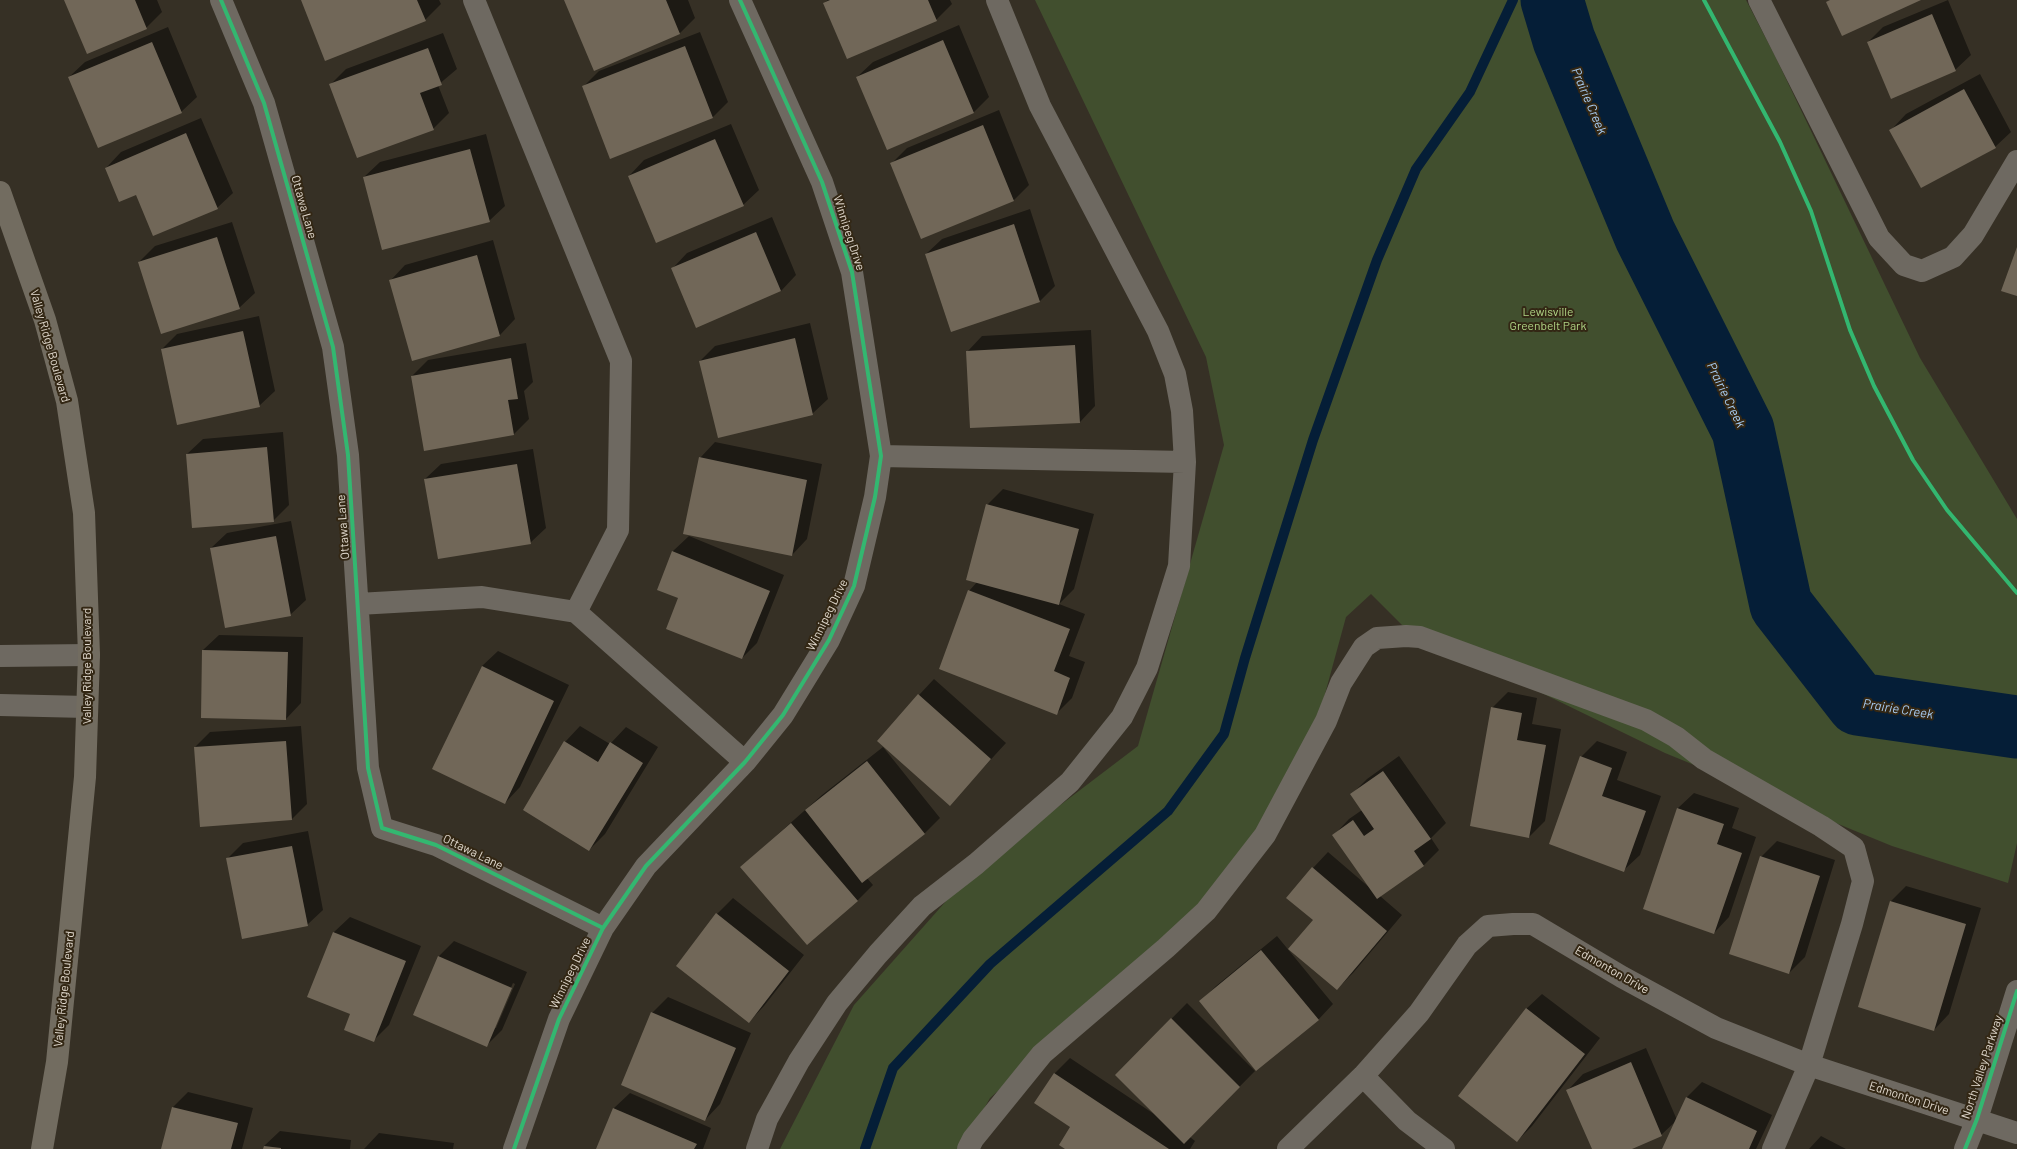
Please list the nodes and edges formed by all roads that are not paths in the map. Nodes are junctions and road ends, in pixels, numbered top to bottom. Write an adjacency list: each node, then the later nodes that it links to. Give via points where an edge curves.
1 (221, 0): 10 (street, Ottawa Lane, via 264,103 333,347 348,456)
2 (474, 0): 11 (street, via 621,361 618,530)
3 (740, 0): 8 (street, Winnipeg Drive, via 822,182 852,272)
4 (997, 0): 9 (street, via 1040,106 1158,331 1175,374 1182,410)
5 (1759, 0): 6 (street, via 1879,238 1904,265 1922,270 1953,257 1972,235)
6 (2017, 161)
7 (0, 192): 12 (main road, Valley Ridge Boulevard, via 45,320 67,401 84,513)
8 (881, 456): 9 (street); 16 (street, Winnipeg Drive, via 867,538 854,586 829,640 783,715)
9 (1185, 462): 25 (street, via 1179,566 1147,668 1122,717 1070,782 976,864 922,906 878,954 837,1003 799,1061 767,1119)
10 (358, 604): 11 (street, via 482,598); 17 (street, Ottawa Lane, via 368,768 382,828 436,845)
11 (576, 612): 16 (street)
12 (89, 655): 13 (street); 15 (main road, Valley Ridge Boulevard)
13 (0, 656)
14 (0, 705): 15 (street)
15 (87, 708): 23 (main road, Valley Ridge Boulevard, via 85,777 58,1054)
16 (745, 762): 17 (street, Winnipeg Drive, via 646,866)
17 (603, 928): 24 (street, Winnipeg Drive, via 559,1019)
18 (2017, 991): 21 (street, North Valley Parkway)
19 (1809, 1065): 20 (street, Edmonton Drive, via 1716,1028 1622,977 1533,924 1513,924 1488,926 1467,945 1419,1013); 21 (street, Edmonton Drive); 26 (street, via 1852,924 1862,881 1854,848 1821,826 1704,759 1676,737 1646,720 1420,637 1392,636 1377,638 1370,642 1352,665 1265,835 1206,911 1042,1054 973,1139); 29 (street)
20 (1363, 1076): 27 (street, Edmonton Drive); 28 (street, via 1407,1121)
21 (1977, 1119): 22 (street, Edmonton Drive); 30 (street, North Valley Parkway)
22 (2017, 1133)
23 (42, 1149)
24 (514, 1149)
25 (757, 1149)
26 (968, 1149)
27 (1288, 1149)
28 (1444, 1149)
29 (1773, 1149)
30 (1965, 1149)

